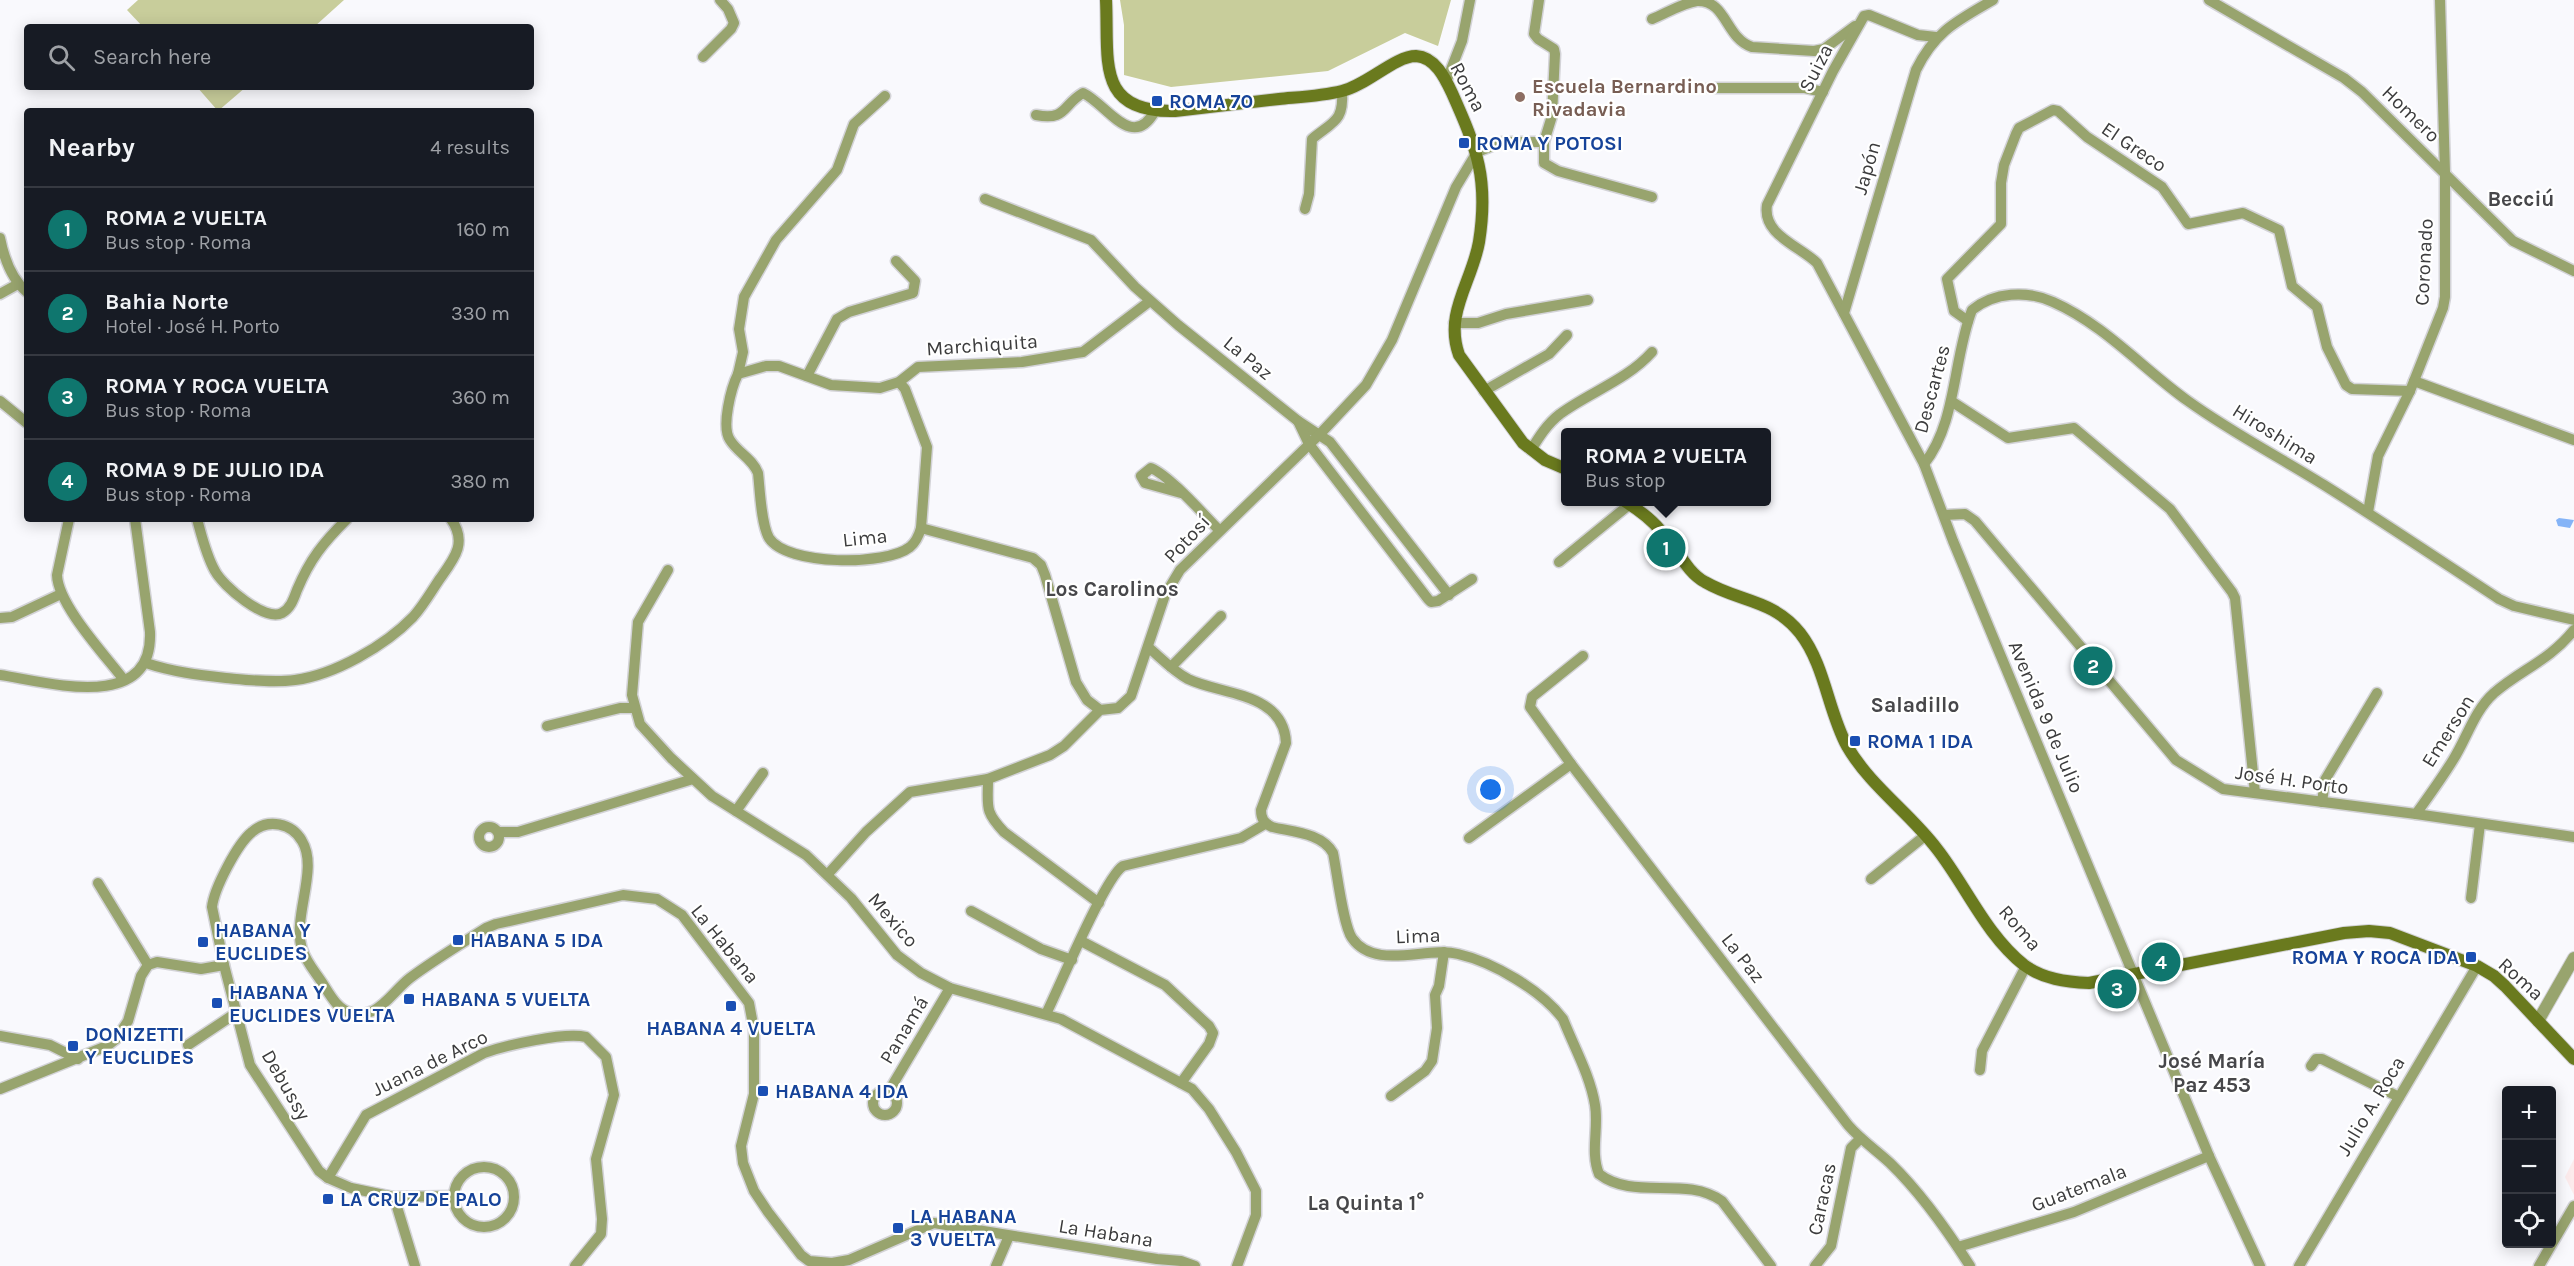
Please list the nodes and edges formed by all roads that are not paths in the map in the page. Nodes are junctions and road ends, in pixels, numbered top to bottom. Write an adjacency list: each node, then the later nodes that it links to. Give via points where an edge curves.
1 (720, 0): 11 (street, via 734,23)
2 (1106, 0): 17 (main road, Roma, via 1109,68 1114,90 1128,102)
3 (1470, 0): 12 (street, via 1462,41)
4 (1539, 0): 19 (street, via 1534,34 1555,54 1552,116)
5 (1993, 0): 10 (street)
6 (2209, 0): 21 (street, Homero, via 2344,78)
7 (2440, 0): 21 (street, Coronado)
8 (1652, 19): 9 (street, via 1696,1 1706,2 1719,9 1743,44 1814,51 1824,49)
9 (1860, 22): 10 (street, via 1869,15 1918,35); 15 (street, Suiza)
10 (1936, 37): 34 (street, Japón, via 1922,56 1910,87)
11 (703, 57)
12 (1446, 81): 14 (main road, Roma, via 1428,59 1416,56 1394,63 1370,80); 20 (main road, Roma)
13 (1709, 88): 15 (street, via 1805,88)
14 (1342, 91): 17 (main road, Roma); 25 (street, via 1340,116 1312,139)
15 (1823, 92): 24 (street, Suiza)
16 (885, 96): 39 (street, Lima, via 854,124 837,170 776,240 744,297 739,329 743,352)
17 (1155, 111): 18 (street, via 1149,122 1130,127 1083,93 1064,113)
18 (1036, 115)
19 (1544, 142): 20 (street, via 1502,142); 22 (street, via 1544,163 1558,171)
20 (1477, 152): 36 (main road, Roma, via 1483,188 1479,244); 48 (street, Potosí, via 1456,187 1382,359 1357,396)
21 (2445, 172): 28 (street, Homero, via 2513,241); 42 (street, Coronado, via 2445,297)
22 (1652, 197)
23 (986, 199): 33 (street, La Paz, via 1091,240)
24 (1767, 205): 34 (street, Avenida 9 de Julio, via 1773,229 1817,263)
25 (1305, 209)
26 (0, 238): 29 (street)
27 (896, 261): 40 (street, via 915,281 913,293 849,312 837,320)
28 (2574, 271)
29 (18, 284): 30 (street); 31 (street)
30 (24, 289)
31 (0, 294)
32 (1588, 300): 36 (street, via 1478,322)
33 (1150, 302): 41 (street, Marchiquita, via 1083,352 1022,362 918,367); 47 (street, La Paz)
34 (1844, 313): 52 (street, Avenida 9 de Julio)
35 (1968, 321): 42 (street, El Greco, via 1954,311 1947,279 2001,224 2002,174 2019,128 2053,110 2086,137 2162,187 2188,224 2243,213 2279,230 2292,286 2317,307 2326,347 2346,385 2352,389); 44 (street, Descartes); 57 (street, Hiroshima, via 1980,303 2006,295 2041,297 2054,302 2094,325 2190,403)
36 (1454, 323): 43 (main road, Roma, via 1460,355)
37 (1567, 335): 43 (street, via 1548,354)
38 (1652, 352): 51 (street, via 1641,364 1559,415)
39 (738, 374): 40 (street, via 778,366); 64 (street, Lima, via 726,430 758,473 766,529 777,546 818,560 882,558 911,547)
40 (807, 376): 41 (street, Marchiquita, via 839,386 880,388)
41 (899, 382): 64 (street, via 927,447)
42 (2412, 386): 49 (street, El Greco); 57 (street, Coronado, via 2378,456)
43 (1484, 391): 51 (main road, Roma)
44 (1951, 401): 52 (street, Descartes, via 1932,454); 89 (street, via 2008,438 2067,428 2079,431 2170,509 2235,598)
45 (0, 402): 46 (street)
46 (24, 421)
47 (1298, 421): 48 (street, La Paz); 50 (street)
48 (1320, 434): 50 (street, Potosí); 70 (street, La Paz)
49 (2574, 440)
50 (1309, 444): 65 (street, Potosí); 70 (street, via 1428,599 1438,601)
51 (1531, 450): 53 (main road, Roma)
52 (1924, 464): 58 (street, Avenida 9 de Julio)
53 (1561, 466)
54 (1181, 493): 65 (street)
55 (1624, 506): 66 (street)
56 (1632, 506): 96 (main road, Roma, via 1662,531 1703,582 1762,604 1790,623 1808,646 1848,748)
57 (2368, 512): 73 (street, Hiroshima, via 2499,599)
58 (1944, 515): 89 (street, José H. Porto, via 1965,514 1975,521 2176,760 2223,789); 113 (street, Avenida 9 de Julio)
59 (68, 522): 69 (street, via 57,574)
60 (135, 522): 77 (street, via 150,632 151,648)
61 (198, 522): 62 (street, via 216,574 247,602 273,614 282,613 292,603 312,558)
62 (344, 522)
63 (453, 522): 77 (street, via 460,537 455,556 415,615 372,648 328,673 293,681 236,679 168,671)
64 (921, 528): 83 (street, via 1026,554 1041,565 1076,682 1087,700)
65 (1219, 530): 75 (street, Potosí, via 1170,585)
66 (1559, 562)
67 (668, 570): 82 (street, Mexico, via 638,622 632,682)
68 (1472, 579): 70 (street)
69 (61, 594): 72 (street, via 12,617); 80 (street)
70 (1449, 595)
71 (1221, 616): 78 (street)
72 (0, 618)
73 (2574, 620)
74 (2574, 630): 92 (street, Emerson, via 2553,654 2485,703 2453,761)
75 (1148, 646): 78 (street); 83 (street, Potosí, via 1131,696 1118,708)
76 (1582, 656): 85 (street, La Paz, via 1532,697 1530,703)
77 (146, 663): 80 (street)
78 (1171, 667): 93 (street, via 1191,680 1252,699 1269,710 1282,726 1286,743 1261,810)
79 (0, 675): 80 (street, via 80,688)
80 (124, 680)
81 (2377, 693): 90 (street, via 2325,780)
82 (634, 708): 84 (street); 87 (street, Mexico, via 640,724)
83 (1100, 710): 88 (street, Potosí, via 1050,755)
84 (547, 726)
85 (1571, 764): 98 (street); 129 (street, La Paz)
86 (764, 773): 91 (street)
87 (693, 779): 91 (street, Mexico); 95 (street, via 518,832)
88 (988, 779): 99 (street, Potosí, via 910,792); 103 (street, via 988,814 992,819)
89 (2255, 793): 90 (street, José H. Porto)
90 (2322, 802): 92 (street, José H. Porto)
91 (736, 811): 99 (street, Mexico, via 794,846)
92 (2416, 813): 94 (street, José H. Porto)
93 (1265, 824): 103 (street, via 1241,838 1123,866); 106 (street, Lima, via 1329,845 1351,937 1364,949 1395,956)
94 (2480, 824): 97 (street, José H. Porto); 102 (street)
95 (498, 832)
96 (1926, 835): 100 (street); 111 (main road, Roma, via 1999,939)
97 (2574, 837)
98 (1469, 838)
99 (828, 874): 114 (street, Mexico, via 905,962)
100 (1871, 879)
101 (98, 883): 109 (street)
102 (2471, 898)
103 (1098, 903): 105 (street)
104 (971, 911): 108 (street, via 1041,949)
105 (1081, 941): 108 (street); 124 (street, via 1166,985 1209,1026 1213,1033 1209,1044)
106 (1444, 952): 127 (street, via 1435,995 1437,1028 1432,1061 1425,1071); 144 (street, Lima, via 1467,956 1509,975 1563,1018 1596,1108 1595,1166 1599,1174 1615,1184 1712,1194 1722,1201)
107 (2574, 958): 117 (street)
108 (1072, 960): 116 (street)
109 (148, 965): 110 (street, via 157,962 201,969); 120 (street, via 122,1031 107,1046)
110 (224, 965): 115 (street, Debussy); 135 (street, La Habana, via 213,899 244,840 264,825 286,826 304,843 307,871 300,922 302,948 333,1000 351,1014 372,1011 411,977 496,924 623,895 657,898 682,915 749,1003 754,1030 754,1094 741,1146 743,1163 754,1191 801,1255 819,1263 849,1260 934,1223)
111 (2026, 966): 113 (main road, Roma, via 2066,982 2089,983); 123 (street, via 1982,1051)
112 (2477, 966): 113 (main road, Roma, via 2406,938 2369,931); 117 (main road, Roma, via 2494,976); 128 (street, Julio A. Roca)
113 (2134, 976): 130 (street, Avenida 9 de Julio)
114 (950, 988): 116 (street, Mexico); 126 (street, Panamá)
115 (236, 1013): 119 (street); 131 (street, Debussy, via 254,1072 304,1152)
116 (1046, 1014): 124 (street, Mexico)
117 (2538, 1021): 121 (main road, Roma)
118 (0, 1036): 120 (street, via 50,1045)
119 (188, 1045)
120 (78, 1059): 125 (street)
121 (2574, 1059)
122 (2311, 1066): 128 (street, via 2316,1059 2322,1059)
123 (1980, 1070)
124 (1180, 1083): 143 (street, Mexico, via 1192,1089 1209,1109 1256,1191 1256,1215)
125 (0, 1089)
126 (889, 1091)
127 (1391, 1096)
128 (2399, 1097): 148 (street, Julio A. Roca)
129 (1860, 1139): 136 (street, La Paz, via 1901,1175); 145 (street, Caracas, via 1851,1148 1831,1246)
130 (2209, 1156): 136 (street, Guatemala, via 2074,1212); 147 (street, Avenida 9 de Julio)
131 (327, 1178): 133 (street, via 351,1188); 139 (street, Juana de Arco, via 366,1115 484,1053 572,1036 586,1037 606,1057 614,1095 596,1159 602,1228 599,1239)
132 (454, 1196): 132 (street, via 459,1214 475,1226 485,1227 510,1214 515,1195 507,1177 489,1167 469,1170 461,1177); 133 (street)
133 (394, 1197): 138 (street)
134 (2574, 1206): 149 (street)
135 (1009, 1236): 137 (street, La Habana); 140 (street)
136 (1958, 1247): 146 (street, La Paz)
137 (1156, 1263): 141 (street); 142 (street, La Habana, via 1180,1261)
138 (415, 1266)
139 (575, 1266)
140 (996, 1266)
141 (1169, 1266)
142 (1195, 1266)
143 (1237, 1266)
144 (1772, 1266)
145 (1815, 1266)
146 (1970, 1266)
147 (2260, 1266)
148 (2299, 1266)
149 (2539, 1266)

